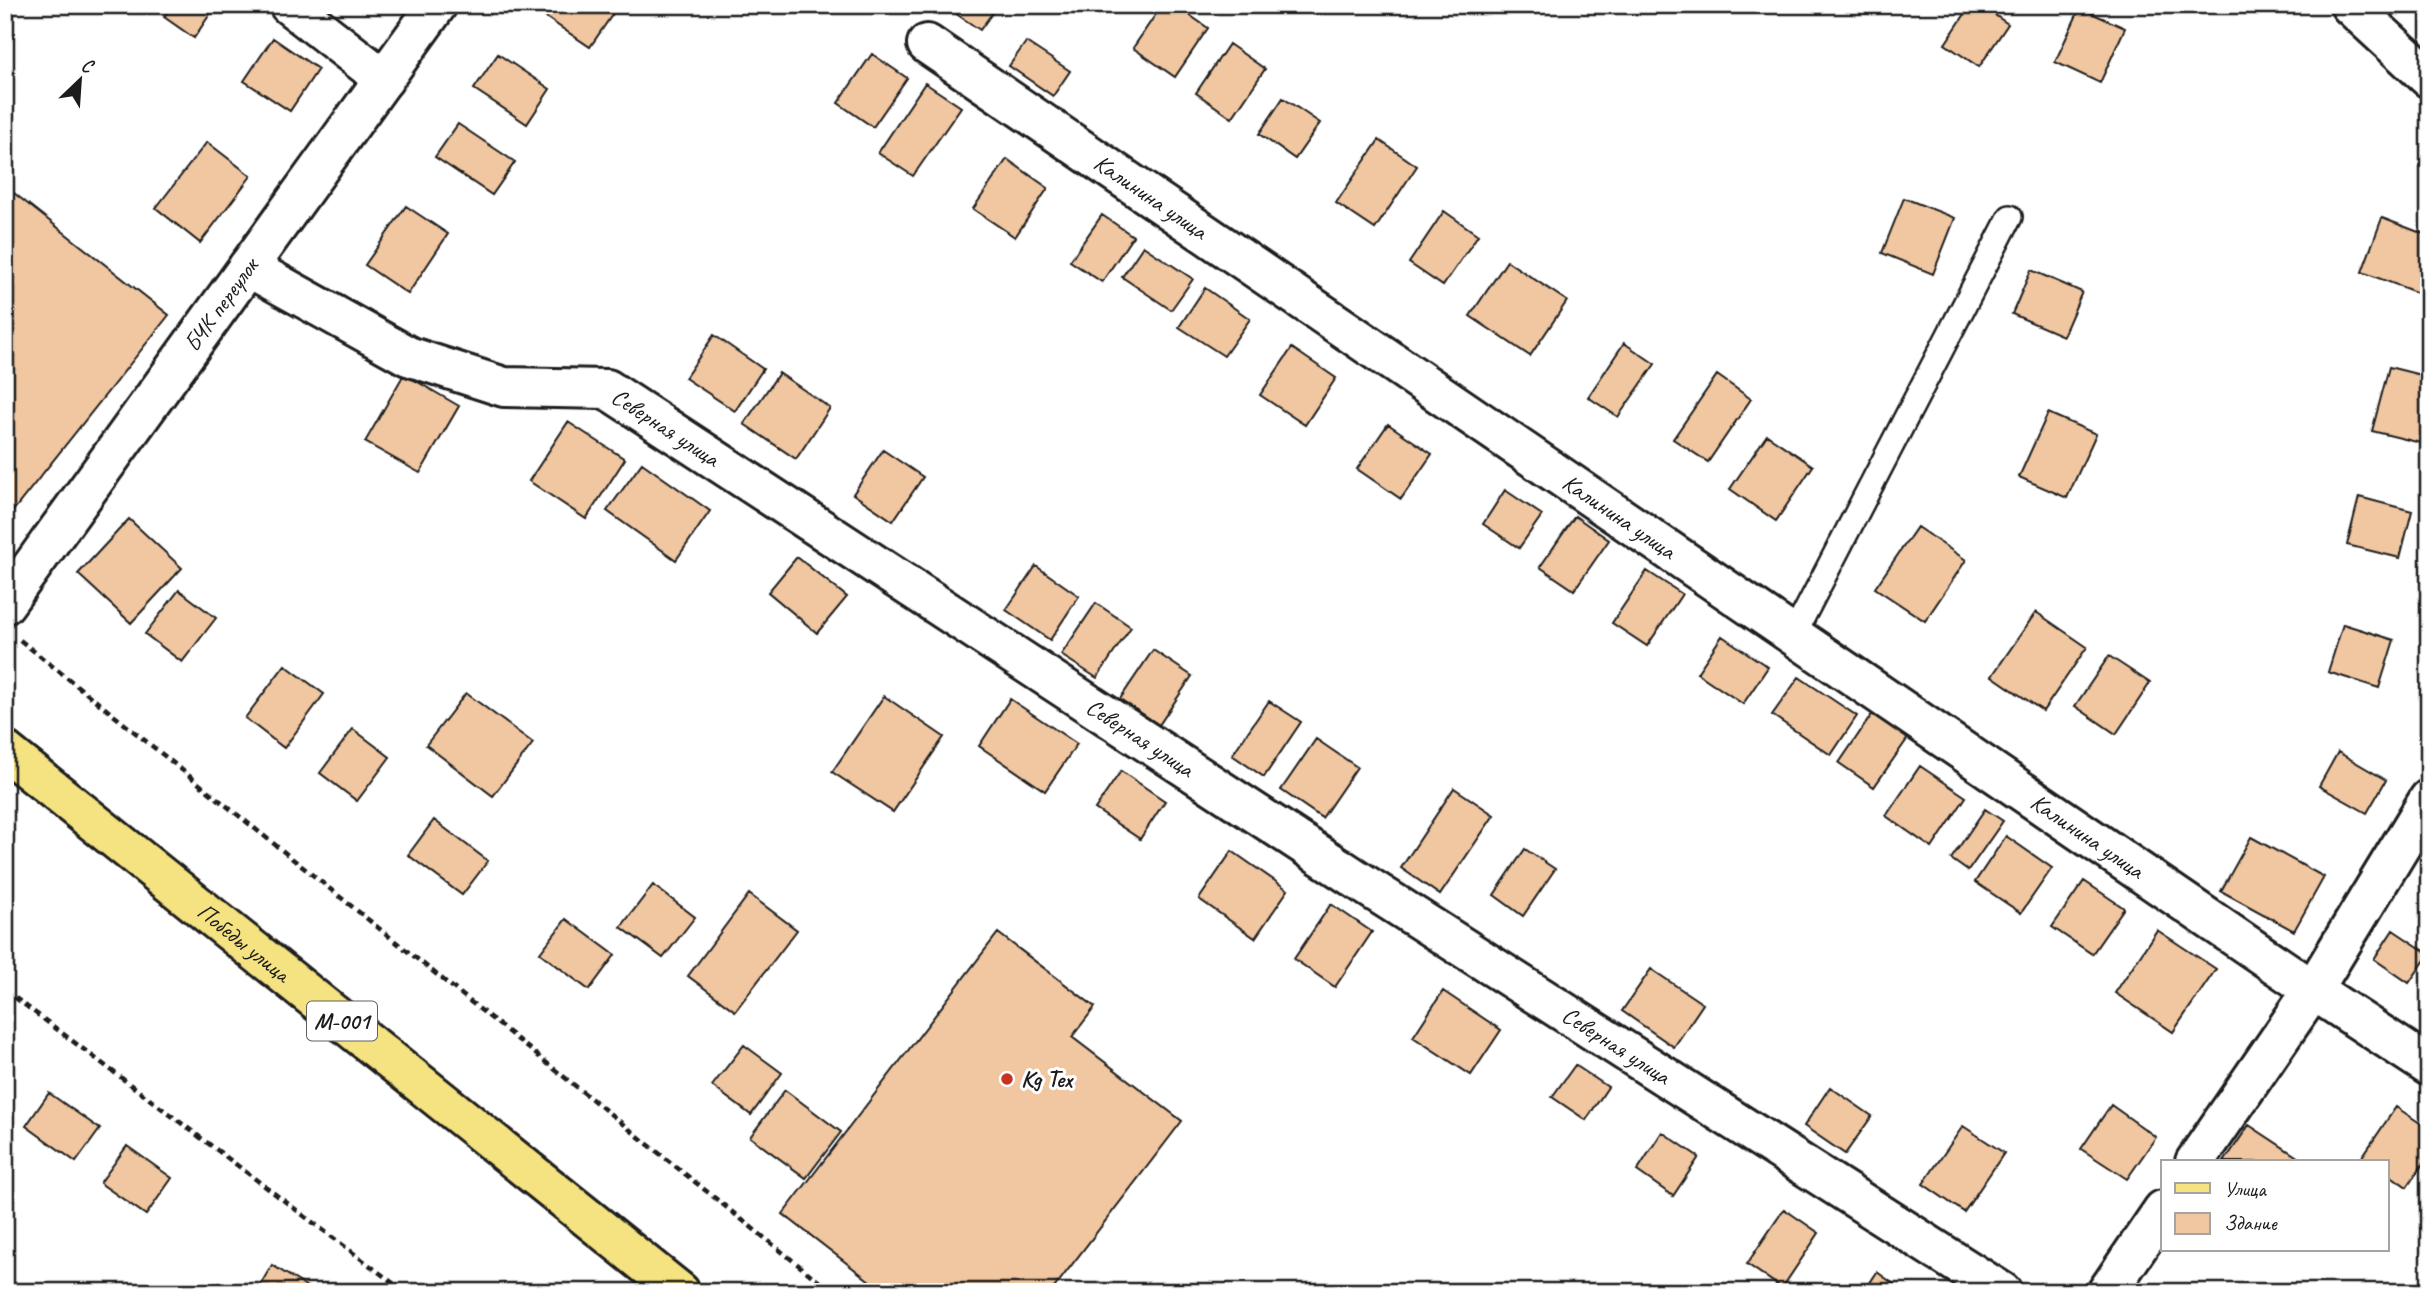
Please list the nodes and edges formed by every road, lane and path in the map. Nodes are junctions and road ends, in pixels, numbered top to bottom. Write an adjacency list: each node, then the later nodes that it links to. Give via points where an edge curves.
1 (289, 5): 6 (street)
2 (437, 5): 6 (street, БЧК переулок)
3 (2350, 5): 5 (street)
4 (927, 44): 10 (street, Калинина улица)
5 (2429, 78)
6 (384, 79): 8 (street, БЧК переулок)
7 (2010, 217): 10 (lane)
8 (248, 267): 9 (street, БЧК переулок); 21 (street, Северная улица, via 408,356 504,387 607,389 1370,888)
9 (11, 621): 20 (path)
10 (1793, 636): 14 (street, Калинина улица)
11 (5, 751): 19 (main road, Победы улица / М-001)
12 (2429, 799): 14 (street)
13 (5, 990): 18 (path)
14 (2312, 990): 15 (street, Калинина улица); 16 (street)
15 (2429, 1066)
16 (2196, 1160)
17 (2161, 1213): 22 (street)
18 (405, 1292)
19 (680, 1292)
20 (832, 1292)
21 (2001, 1292)
22 (2107, 1292)

